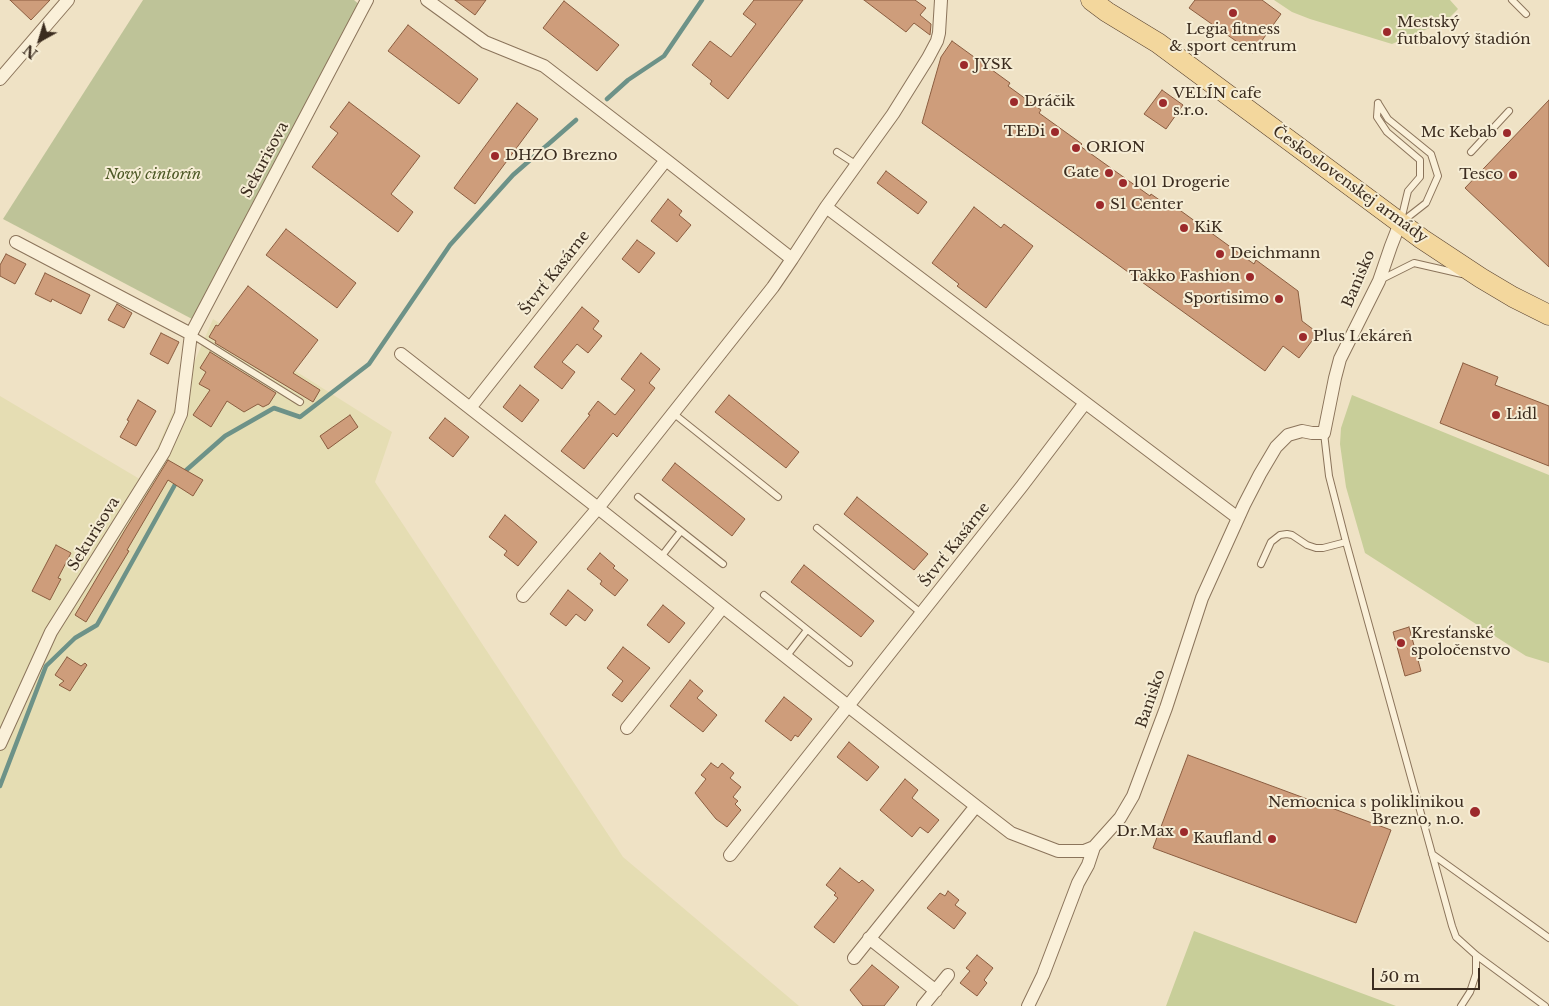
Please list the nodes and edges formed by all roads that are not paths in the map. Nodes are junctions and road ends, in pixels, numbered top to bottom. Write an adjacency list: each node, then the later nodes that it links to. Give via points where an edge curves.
1 (68, 0): 10 (street)
2 (367, 0): 23 (street, Sekurisova)
3 (427, 0): 14 (street, via 485,42 544,66)
4 (941, 0): 15 (street, via 937,41 893,114)
5 (1091, 0): 9 (main road, Československej armády)
6 (1111, 0): 9 (main road, Československej armády)
7 (1512, 0): 8 (lane)
8 (1526, 14)
9 (1158, 43): 17 (main road, Československej armády)
10 (0, 79)
11 (1509, 111): 13 (lane)
12 (837, 152): 15 (lane)
13 (1471, 152)
14 (666, 160): 19 (street); 27 (street, Štvrť Kasárne)
15 (857, 165): 16 (street)
16 (826, 207): 19 (street); 26 (street)
17 (1400, 223): 17 (lane, via 1426,203 1438,176 1431,154 1388,119 1378,103 1377,118 1387,132 1420,160 1420,177 1408,191); 20 (main road, Československej armády); 21 (street, Banisko)
18 (16, 242): 23 (street)
19 (792, 259): 28 (street)
20 (1481, 278): 21 (lane, via 1414,263); 22 (main road, Československej armády)
21 (1379, 281): 29 (street, Banisko, via 1340,360)
22 (1549, 315)
23 (192, 334): 25 (lane); 49 (street, Sekurisova, via 181,414 164,452 51,632)
24 (401, 354): 27 (street)
25 (300, 402)
26 (1085, 403): 33 (street); 43 (street, Štvrť Kasárne)
27 (470, 408): 32 (street)
28 (673, 413): 31 (lane); 32 (street)
29 (1324, 433): 33 (street, Banisko, via 1302,430 1288,435 1276,447); 36 (lane, Banisko, via 1330,476)
30 (638, 497): 35 (lane)
31 (778, 497)
32 (598, 508): 37 (street); 41 (street)
33 (1238, 518): 51 (street, Banisko, via 1202,598 1133,796 1120,818)
34 (818, 528): 43 (lane)
35 (682, 531): 37 (lane); 38 (lane)
36 (1346, 542): 39 (lane, via 1316,548 1292,535 1280,535 1271,542); 53 (lane, Banisko)
37 (660, 558): 42 (street)
38 (723, 564)
39 (1261, 564)
40 (764, 595): 44 (lane)
41 (523, 596)
42 (723, 607): 45 (street); 48 (street)
43 (921, 613): 47 (street, Štvrť Kasárne)
44 (807, 630): 45 (lane); 46 (lane)
45 (786, 657): 47 (street)
46 (849, 664)
47 (848, 706): 50 (street); 52 (street, Štvrť Kasárne)
48 (627, 728)
49 (0, 744)
50 (976, 806): 51 (street, via 1010,833 1058,851 1084,851); 54 (street)
51 (1094, 847): 61 (street, Banisko)
52 (730, 854)
53 (1432, 854): 55 (lane); 56 (lane, Banisko, via 1456,937)
54 (869, 938): 57 (street); 59 (street)
55 (1549, 938)
56 (1476, 955): 62 (lane, via 1476,974 1470,992); 63 (lane, Banisko)
57 (854, 958)
58 (948, 975): 59 (street)
59 (936, 991): 60 (street)
60 (923, 1006)
61 (1028, 1006)
62 (1460, 1006)
63 (1545, 1006)

